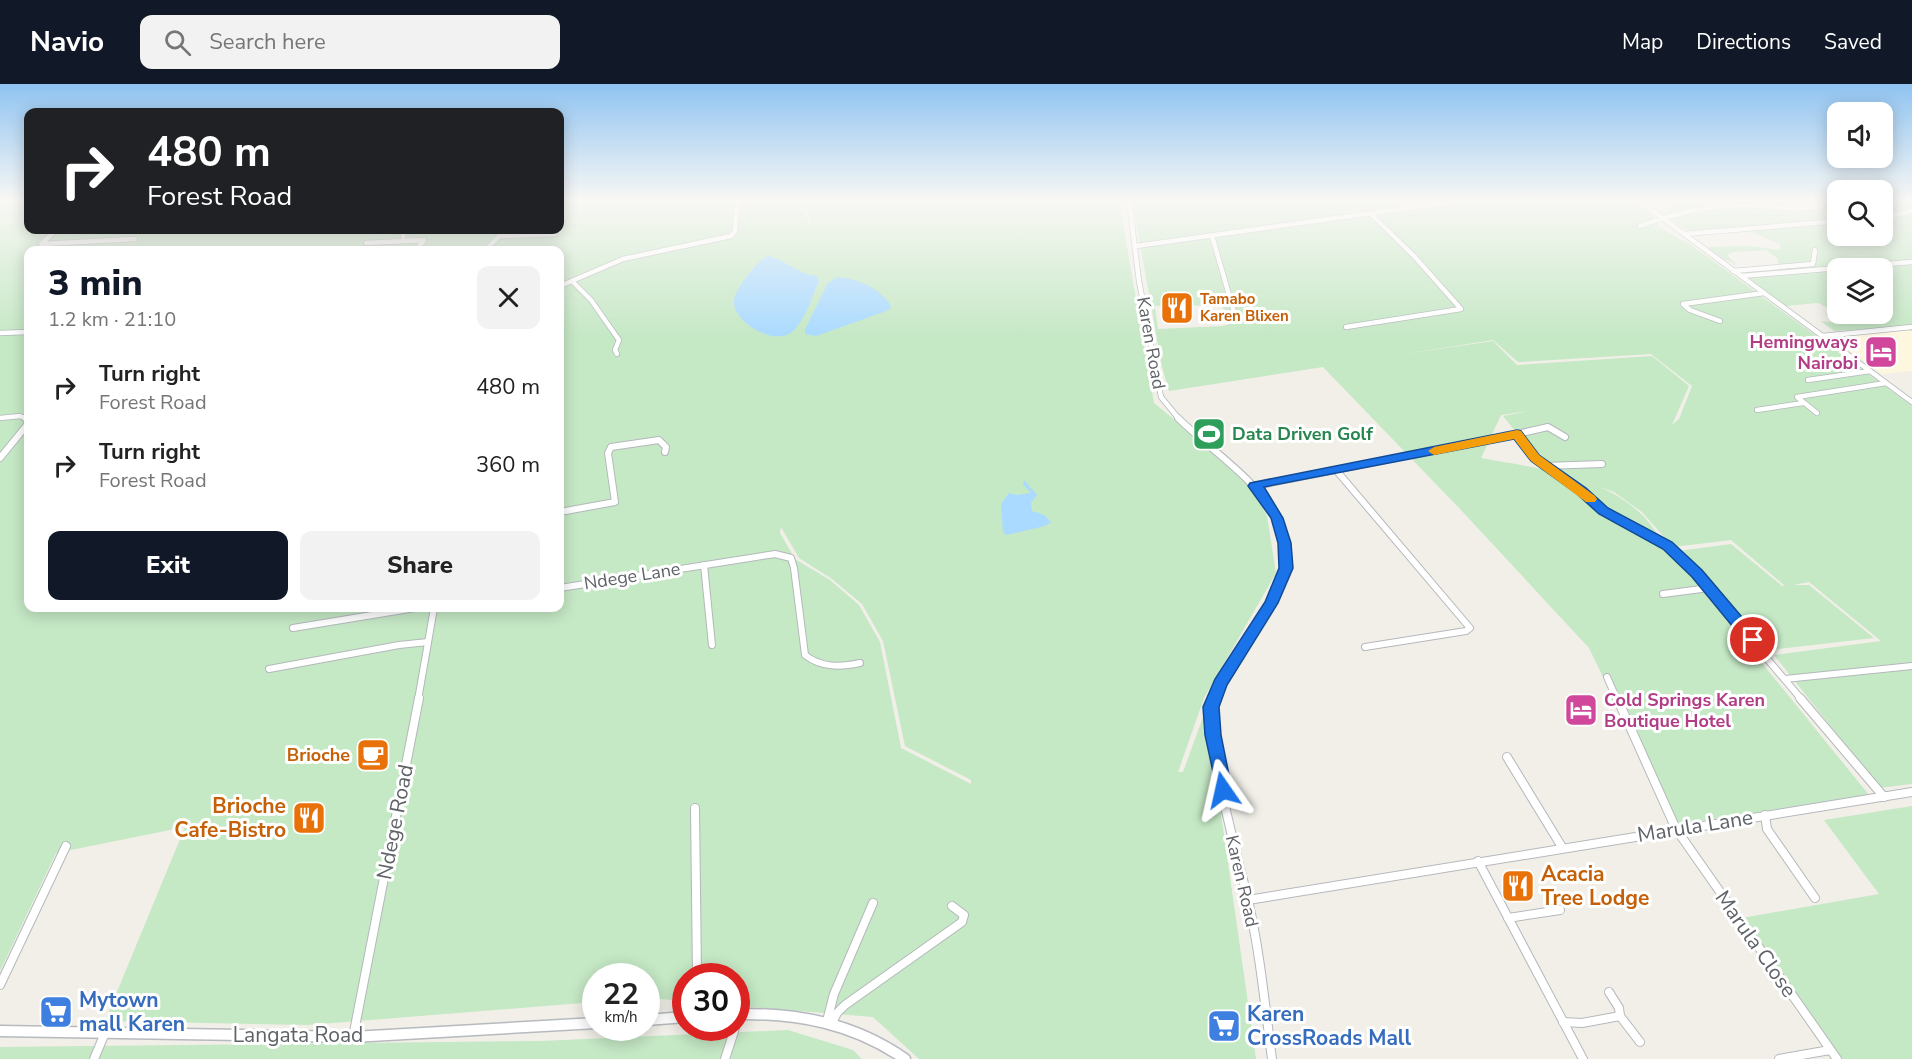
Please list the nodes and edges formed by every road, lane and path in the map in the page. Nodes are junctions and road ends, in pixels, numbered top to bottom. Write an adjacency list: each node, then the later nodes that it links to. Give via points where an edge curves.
1 (686, 246): 11 (street, via 623,259)
2 (1136, 246): 3 (street); 39 (street, Karen Road, via 1163,402)
3 (1140, 246)
4 (1215, 246): 14 (street)
5 (1403, 246): 16 (street, via 1461,309)
6 (1699, 246): 9 (street)
7 (1815, 250): 9 (street, via 1813,264)
8 (1912, 262): 10 (street)
9 (1733, 271): 10 (street)
10 (1741, 276): 13 (street)
11 (572, 281): 12 (street); 21 (street, via 591,300 619,340)
12 (564, 284)
13 (1764, 293): 15 (street, via 1683,304); 20 (street)
14 (1233, 312)
15 (1720, 321)
16 (1346, 327)
17 (1912, 327): 20 (street)
18 (24, 332): 19 (street)
19 (0, 333)
20 (1822, 336): 22 (street)
21 (617, 354)
22 (1870, 371): 23 (street); 24 (street)
23 (1808, 380)
24 (1887, 383): 25 (street); 26 (street, via 1797,397)
25 (1912, 402)
26 (1803, 403): 27 (street); 28 (street)
27 (1757, 410)
28 (1817, 413)
29 (0, 418): 30 (street)
30 (24, 418)
31 (24, 429): 35 (street)
32 (1517, 434): 33 (street, via 1548,427); 37 (street); 38 (street)
33 (1565, 436)
34 (665, 452): 40 (street, via 666,447 659,440 611,447 608,453 615,502)
35 (0, 458)
36 (1602, 464): 37 (street)
37 (1544, 466): 43 (street, via 1616,519 1668,545)
38 (1336, 470): 39 (street); 50 (street, via 1470,628)
39 (1255, 486): 66 (street, Karen Road, via 1277,518 1286,568 1271,603 1221,683 1211,707 1232,841)
40 (564, 511)
41 (704, 565): 42 (street, Ndege Lane); 49 (street, Ndege Lane); 51 (street, Ndege Lane, via 775,554 788,556 794,568 805,655 813,662 842,667)
42 (564, 587)
43 (1709, 588): 44 (street); 55 (street)
44 (1663, 594)
45 (391, 612): 47 (street)
46 (433, 612): 48 (street, Ndege Road)
47 (293, 628)
48 (428, 642): 53 (street); 81 (street, Ndege Road)
49 (712, 645)
50 (1365, 646)
51 (860, 663)
52 (1912, 666): 55 (street)
53 (269, 669)
54 (1607, 677): 61 (street, Marula Close)
55 (1785, 679): 58 (street)
56 (1507, 757): 63 (street)
57 (1912, 792): 58 (street, Marula Lane)
58 (1884, 797): 60 (street, Marula Lane)
59 (695, 808): 71 (street)
60 (1765, 815): 61 (street, Marula Lane); 65 (street, via 1767,829)
61 (1676, 829): 63 (street, Marula Lane); 84 (street, Marula Close)
62 (66, 846): 72 (street)
63 (1562, 847): 64 (street, Marula Lane)
64 (1478, 861): 66 (street, Marula Lane); 70 (street)
65 (1815, 898)
66 (1248, 900): 88 (street, Karen Road)
67 (873, 903): 76 (street, via 834,994)
68 (952, 906): 76 (street, via 964,915 962,922 845,1005)
69 (1560, 910): 70 (street)
70 (1508, 918): 77 (street)
71 (698, 963)
72 (0, 985)
73 (1609, 992): 75 (street)
74 (750, 1016): 76 (main road, via 806,1017)
75 (1620, 1016): 77 (street); 83 (street, via 1629,1033)
76 (830, 1022): 87 (main road, via 868,1035)
77 (1563, 1022): 89 (street)
78 (582, 1024): 81 (main road, Langata Road)
79 (0, 1031): 80 (main road, Langata Road)
80 (105, 1033): 81 (main road, Langata Road); 85 (street)
81 (353, 1037)
82 (730, 1041): 86 (street)
83 (1640, 1042)
84 (1830, 1050): 90 (street); 91 (street, Marula Close)
85 (94, 1059)
86 (724, 1059)
87 (905, 1059)
88 (1272, 1059)
89 (1583, 1059)
90 (1779, 1059)
91 (1837, 1059)

